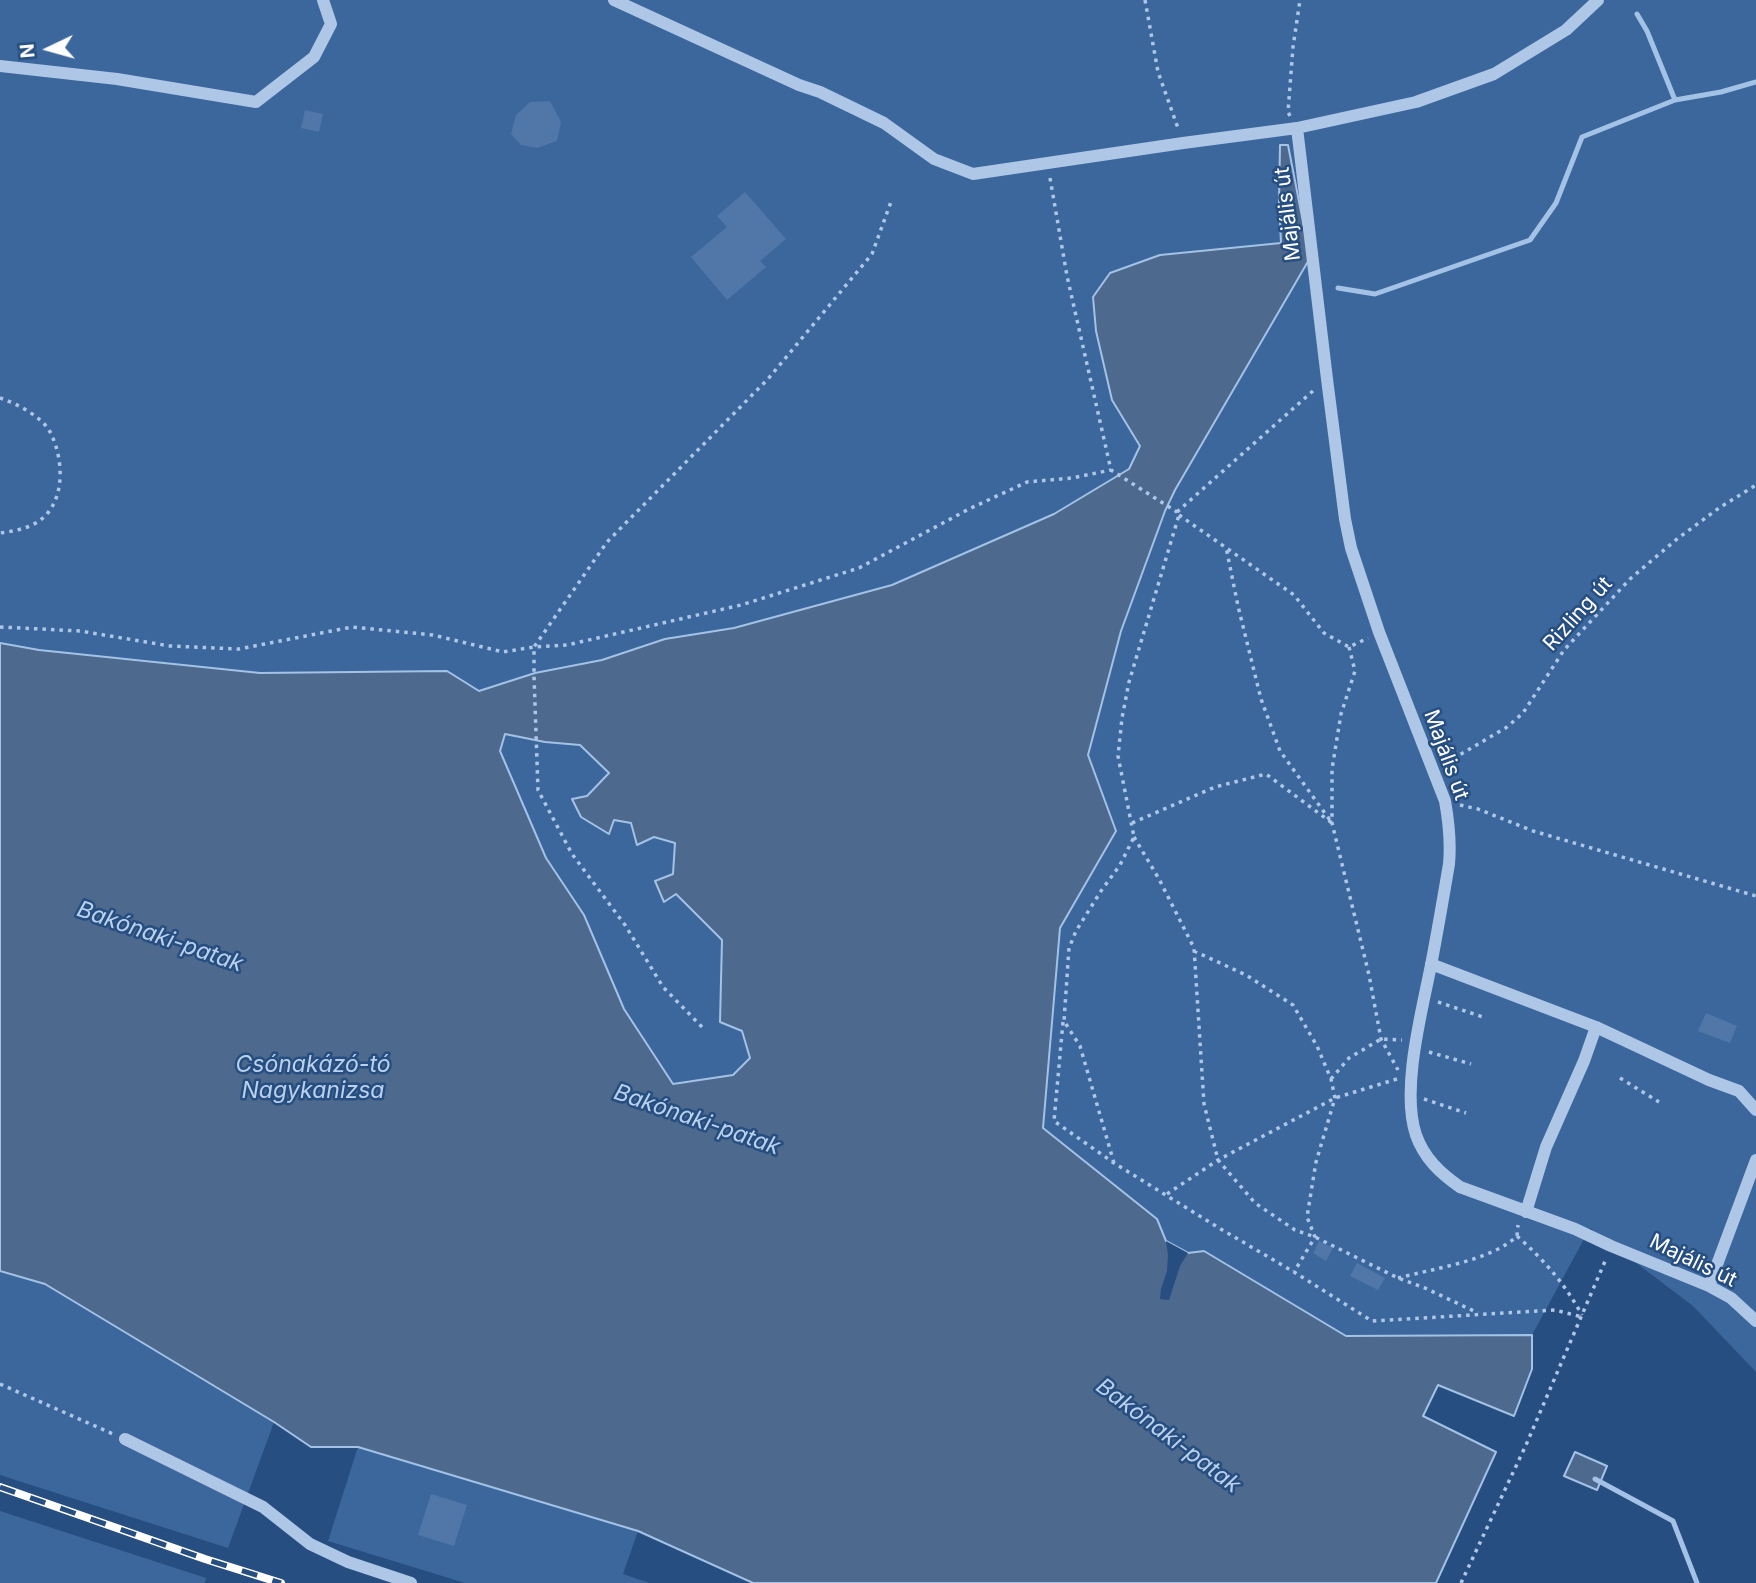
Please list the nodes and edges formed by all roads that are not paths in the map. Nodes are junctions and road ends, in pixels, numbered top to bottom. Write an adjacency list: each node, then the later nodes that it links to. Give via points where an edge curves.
1 (323, 0): 4 (street, via 331,24 314,57 256,102)
2 (614, 0): 5 (street, via 852,107 884,123 934,159 972,174)
3 (1598, 0): 5 (street, via 1566,30 1494,74 1416,102)
4 (0, 66)
5 (1297, 128): 6 (street, Majális út, via 1351,548 1445,801 1451,841)
6 (1431, 964): 7 (street); 10 (street, Majális út, via 1410,1094 1416,1136 1444,1176 1460,1187)
7 (1596, 1027): 8 (street, via 1739,1091); 10 (street, via 1546,1147)
8 (1756, 1110)
9 (1756, 1160): 11 (street)
10 (1526, 1212): 11 (street, Majális út)
11 (1709, 1286): 12 (street, Majális út, via 1731,1298)
12 (1756, 1321)
13 (125, 1439): 14 (street, via 263,1507 310,1544)
14 (411, 1583)

